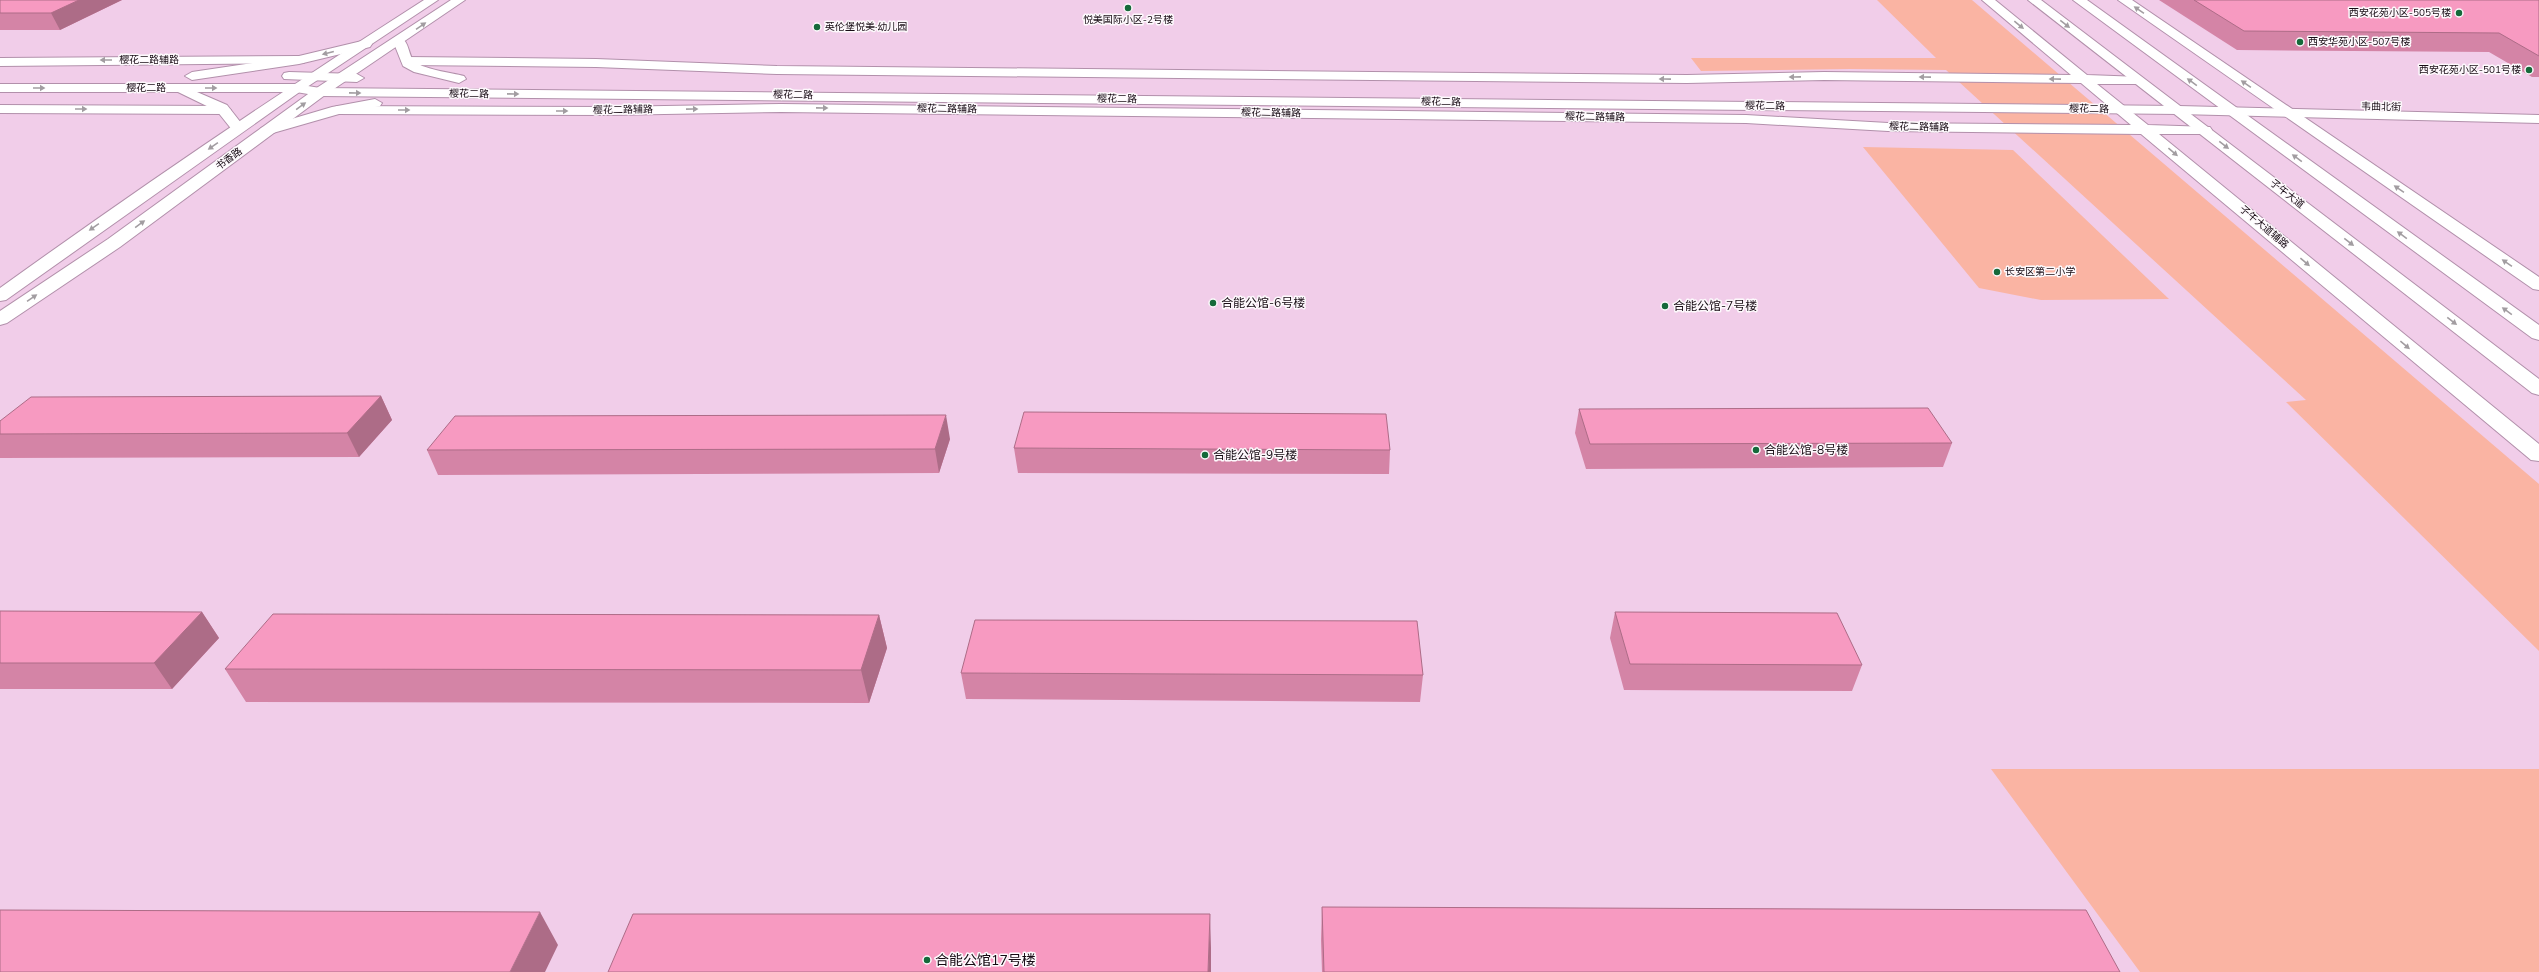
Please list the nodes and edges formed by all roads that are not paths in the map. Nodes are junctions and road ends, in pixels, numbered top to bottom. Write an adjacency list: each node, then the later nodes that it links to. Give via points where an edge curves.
1 (432, 0): 8 (street, 书香路)
2 (459, 0): 7 (street, 书香路, one-way to 2)
3 (1988, 0): 19 (street, 子午大道辅路, one-way to 19)
4 (2034, 0): 21 (street, 子午大道, one-way to 21)
5 (2079, 0): 30 (street, one-way to 5)
6 (2124, 0): 31 (street, one-way to 6)
7 (399, 41): 10 (street); 15 (street, 书香路)
8 (366, 44): 9 (street, one-way to 9); 14 (street, 书香路)
9 (299, 60): 11 (street, 樱花二路辅路, one-way to 11); 13 (street)
10 (406, 60): 18 (street, via 419,69); 19 (street, one-way to 10, via 1824,76 1671,79 793,70)
11 (0, 62)
12 (0, 76): 13 (street, 樱花二路)
13 (192, 76): 14 (street, 樱花二路)
14 (317, 76): 15 (street, 樱花二路); 25 (street, 书香路)
15 (344, 78): 16 (street, 樱花二路); 26 (street, 书香路)
16 (372, 78)
17 (408, 79): 18 (street, 樱花二路)
18 (459, 79): 20 (street, 樱花二路)
19 (2085, 79): 21 (street); 28 (street, 子午大道辅路)
20 (475, 80)
21 (2136, 80): 29 (street, 子午大道)
22 (746, 82): 28 (street, 樱花二路)
23 (0, 88): 24 (street, 樱花二路, one-way to 24)
24 (176, 88): 25 (street, 樱花二路, one-way to 25); 33 (street)
25 (296, 88): 26 (street, 樱花二路); 41 (street, 书香路)
26 (320, 92): 27 (street, 樱花二路, one-way to 27); 44 (street, 书香路, one-way to 26)
27 (430, 93): 34 (street); 35 (street, 樱花二路, one-way to 35)
28 (2106, 96): 29 (street, 樱花二路); 35 (street, 子午大道辅路)
29 (2159, 97): 30 (street, 樱花二路); 36 (street, 子午大道)
30 (2223, 104): 31 (street, 韦曲北街); 38 (street)
31 (2277, 105): 37 (street, 韦曲北街); 39 (street)
32 (0, 109): 33 (street, one-way to 33)
33 (224, 110): 41 (street)
34 (337, 110): 42 (street, 樱花二路辅路, one-way to 42, via 608,111 813,108 1746,119 1888,127); 44 (street)
35 (2122, 110): 36 (street, 樱花二路); 42 (street, 子午大道辅路)
36 (2179, 110): 38 (street, 樱花二路); 43 (street, 子午大道)
37 (2539, 111)
38 (2235, 113): 39 (street, 韦曲北街); 48 (street, one-way to 38)
39 (2290, 114): 40 (street, 韦曲北街); 45 (street, one-way to 39)
40 (2539, 119)
41 (238, 128): 46 (street, 书香路, one-way to 46)
42 (2146, 130): 43 (street, 樱花二路辅路); 50 (street, 子午大道辅路, one-way to 50)
43 (2205, 130): 49 (street, 子午大道, one-way to 49)
44 (266, 131): 47 (street, 书香路, one-way to 44, via 114,243)
45 (2539, 284)
46 (0, 296)
47 (0, 319)
48 (2539, 334)
49 (2539, 389)
50 (2539, 455)

